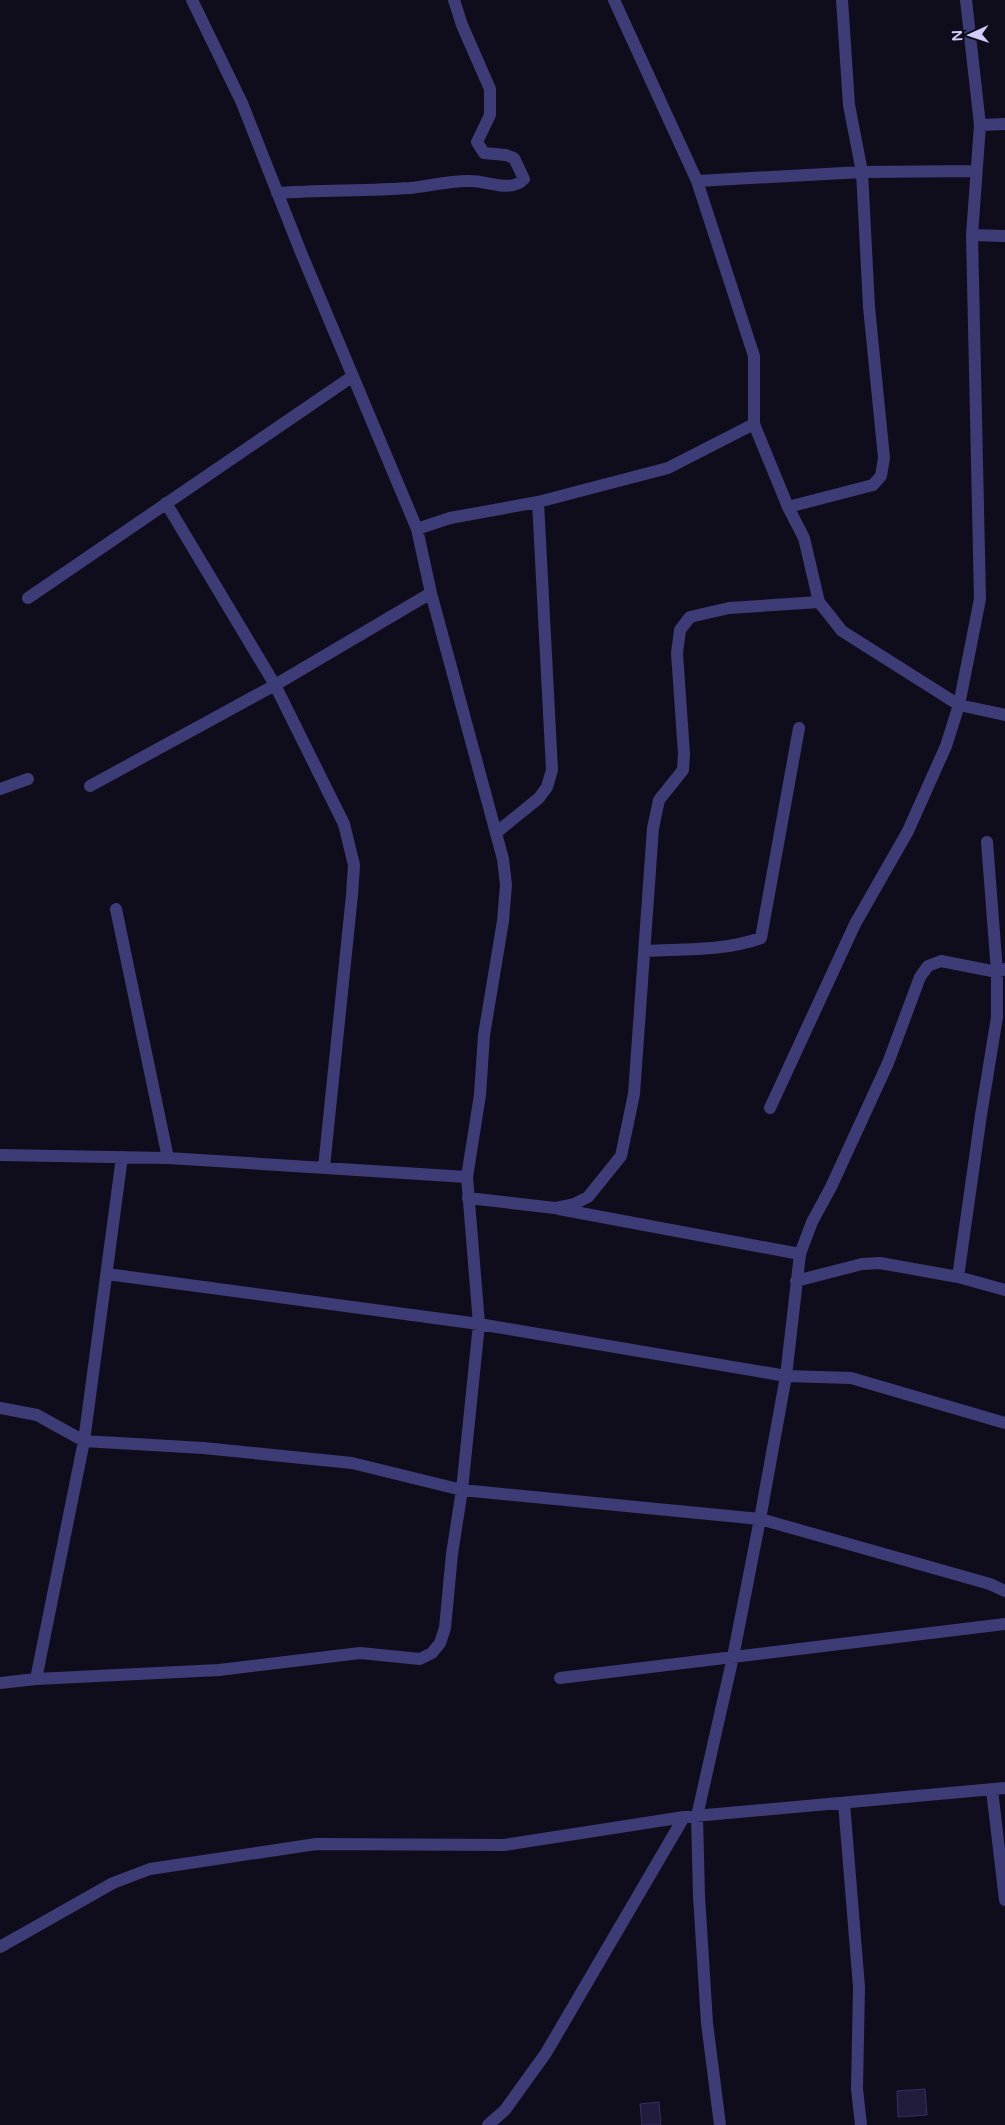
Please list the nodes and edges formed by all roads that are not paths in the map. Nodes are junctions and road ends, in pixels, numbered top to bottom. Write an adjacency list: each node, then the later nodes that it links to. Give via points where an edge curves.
1 (192, 0): 11 (street, via 242,103)
2 (454, 0): 11 (street, via 490,90 490,115 477,142 484,153 514,158 524,178 519,185 508,187 467,180 410,188)
3 (614, 0): 10 (street)
4 (842, 0): 9 (street, via 848,105)
5 (966, 0): 7 (street)
6 (1005, 124): 7 (street)
7 (980, 125): 8 (street)
8 (976, 171): 9 (street); 12 (street)
9 (862, 172): 10 (street); 18 (street, via 869,307 884,458 881,476 873,485)
10 (697, 181): 15 (street, via 754,356)
11 (277, 193): 14 (street)
12 (972, 236): 13 (street); 24 (street, via 980,599)
13 (1005, 236)
14 (353, 376): 17 (street); 19 (street)
15 (754, 424): 16 (street, via 668,468); 18 (street)
16 (538, 502): 19 (street, via 450,518); 30 (street, via 552,770 547,787 539,798)
17 (166, 503): 21 (street); 23 (street)
18 (788, 507): 22 (street, via 804,538)
19 (417, 529): 20 (street)
20 (431, 593): 23 (street); 30 (street)
21 (28, 598)
22 (819, 602): 24 (street, via 842,631); 33 (street, via 729,608 690,617 680,630 677,653 683,770 659,800 653,828)
23 (275, 685): 28 (street); 39 (street, via 344,824 354,865)
24 (959, 705): 25 (street); 35 (street, via 946,746 908,831 856,924)
25 (1005, 715)
26 (799, 728): 33 (street, via 761,938 716,948)
27 (28, 779): 29 (street)
28 (90, 786)
29 (0, 790)
30 (497, 832): 40 (street, via 506,884 503,921 484,1035 480,1096)
31 (988, 842): 34 (street)
32 (116, 909): 38 (street)
33 (646, 951): 42 (street, via 634,1094 621,1156 588,1197)
34 (1001, 971): 43 (street, via 941,961 928,966 920,976 888,1063); 45 (street, via 998,1017)
35 (770, 1108)
36 (1, 1152): 37 (street)
37 (122, 1157): 38 (street); 44 (street)
38 (168, 1158): 39 (street)
39 (324, 1167): 40 (street)
40 (467, 1177): 41 (street)
41 (468, 1198): 42 (street); 48 (street)
42 (555, 1208): 43 (street)
43 (800, 1254): 46 (street)
44 (106, 1274): 48 (street); 52 (street)
45 (958, 1277): 46 (street, via 880,1263 862,1264); 47 (street)
46 (796, 1281): 49 (street)
47 (1005, 1290)
48 (479, 1324): 49 (street); 53 (street)
49 (786, 1376): 51 (street, via 851,1378); 54 (street)
50 (0, 1408): 52 (street, via 37,1415)
51 (1005, 1423)
52 (84, 1441): 53 (street, via 203,1448 352,1463); 59 (street)
53 (462, 1490): 54 (street); 59 (street, via 445,1628 432,1654 420,1659 360,1653 219,1670)
54 (760, 1519): 55 (street); 57 (street)
55 (1005, 1591)
56 (1005, 1624): 57 (street)
57 (733, 1658): 58 (street); 64 (street)
58 (560, 1678)
59 (36, 1679): 60 (street)
60 (0, 1683)
61 (1005, 1788): 62 (street)
62 (992, 1790): 63 (street); 66 (street)
63 (844, 1803): 64 (street); 70 (street, via 859,1987 857,2089)
64 (697, 1816): 65 (street); 69 (street, via 707,2023)
65 (684, 1817): 67 (street, via 504,1845 316,1844 150,1870 113,1883); 68 (street, via 546,2053 505,2110)
66 (1005, 1900)
67 (0, 1947)
68 (488, 2125)
69 (720, 2125)
70 (861, 2125)

